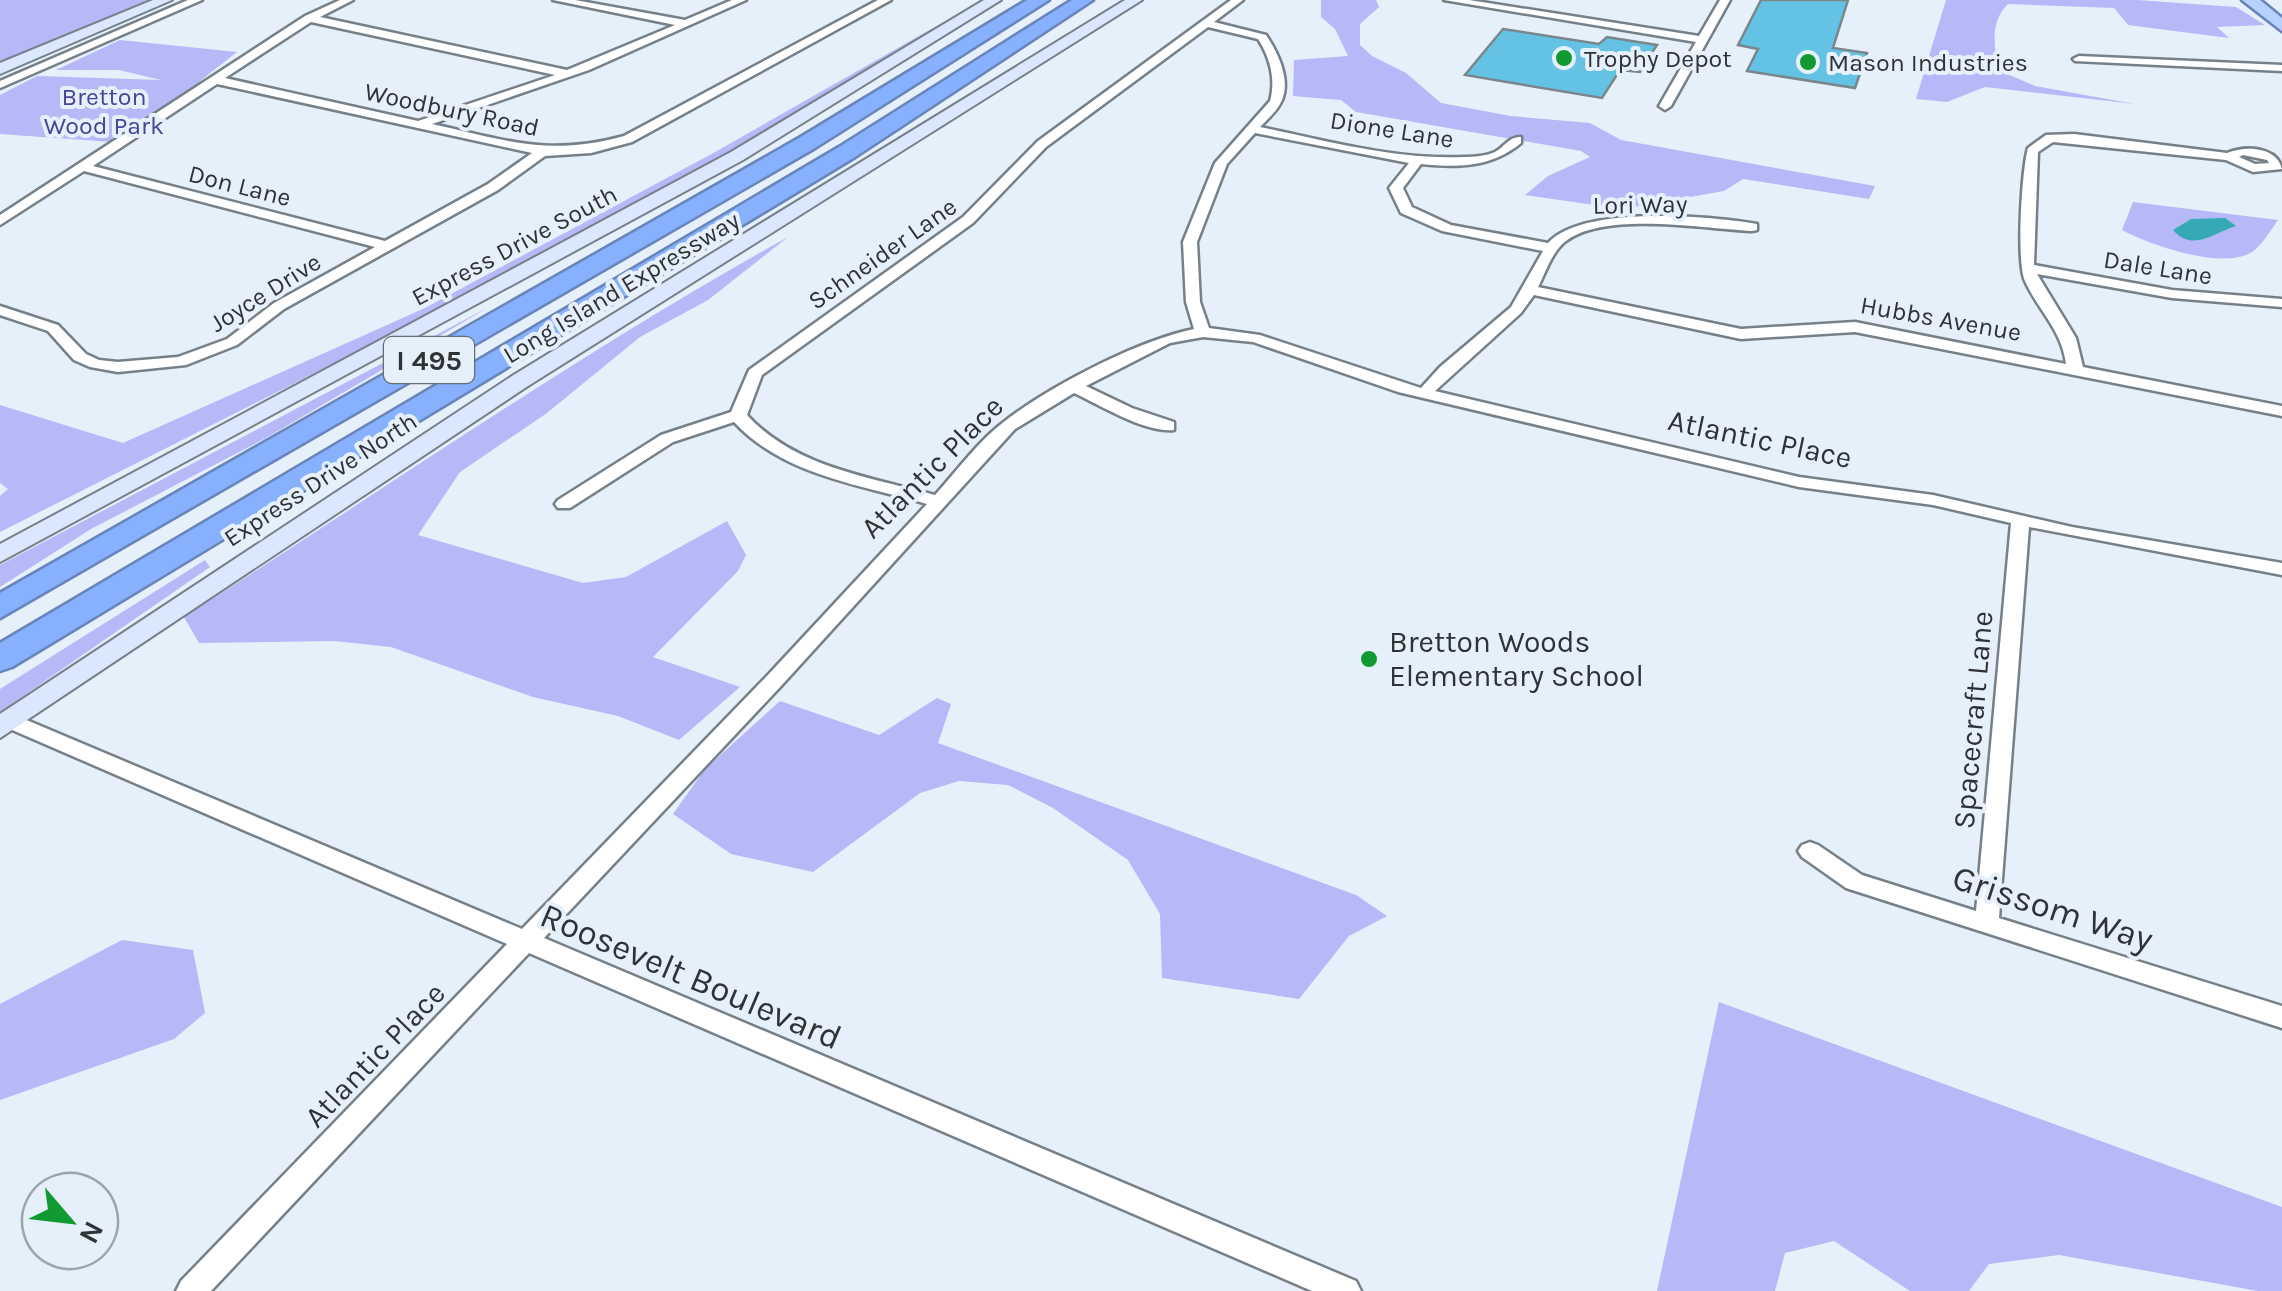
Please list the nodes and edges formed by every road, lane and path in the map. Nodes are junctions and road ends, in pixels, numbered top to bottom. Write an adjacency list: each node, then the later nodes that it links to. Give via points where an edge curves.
1 (164, 0): 23 (main road)
2 (196, 0): 26 (street)
3 (348, 0): 16 (street)
4 (558, 0): 18 (street)
5 (741, 0): 18 (street)
6 (886, 0): 31 (street, Woodbury Road, via 628,139 591,150)
7 (994, 0): 53 (main road, Express Drive South, via 737,156)
8 (1084, 0): 15 (highway, Long Island Expressway / I 495)
9 (1105, 0): 15 (highway)
10 (1135, 0): 57 (main road, Express Drive North, via 520,381)
11 (1238, 0): 17 (street, Schneider Lane)
12 (1449, 0): 20 (street)
13 (1726, 0): 20 (street)
14 (2250, 0): 19 (main road)
15 (1041, 14): 55 (highway, Long Island Expressway / I 495); 56 (highway, Long Island Expressway / I 495, via 847,152)
16 (310, 18): 24 (street); 25 (street)
17 (1203, 23): 29 (street, via 1250,32 1269,44 1279,90); 48 (street, Schneider Lane, via 1042,144 968,220 755,373)
18 (688, 24): 24 (street)
19 (2282, 26)
20 (1703, 40): 27 (street)
21 (2079, 60): 22 (street)
22 (2282, 68)
23 (0, 69)
24 (568, 74): 28 (street)
25 (216, 80): 28 (street, Woodbury Road); 34 (street)
26 (0, 85)
27 (1666, 106)
28 (420, 124): 31 (street, Woodbury Road)
29 (1254, 129): 33 (street, Dione Lane); 43 (street, via 1221,163 1190,242 1193,302)
30 (1517, 140): 33 (street, Dione Lane, via 1505,153 1481,161)
31 (542, 152): 37 (street, Joyce Drive, via 494,187)
32 (2229, 157): 39 (street, via 2050,138 2032,151)
33 (1418, 160): 38 (street, via 1396,188 1406,210 1447,228)
34 (82, 167): 35 (street); 37 (street, Don Lane)
35 (0, 220)
36 (1752, 227): 38 (street, Lori Way, via 1590,225)
37 (386, 246): 42 (street, Joyce Drive, via 279,306 232,342 180,362 96,364 52,328)
38 (1551, 248): 40 (street)
39 (2027, 268): 41 (street, Dale Lane, via 2172,294); 44 (street, via 2069,332)
40 (1530, 290): 44 (street, Hubbs Avenue, via 1741,334 1855,327); 46 (street)
41 (2282, 303)
42 (0, 310)
43 (1203, 332): 45 (street, Atlantic Place, via 1142,348); 46 (street, Atlantic Place, via 1255,338)
44 (2075, 368): 47 (street, Hubbs Avenue)
45 (1073, 386): 49 (street); 50 (street, Atlantic Place, via 1009,425)
46 (1425, 394): 52 (street, Atlantic Place, via 1799,482 1933,500)
47 (2282, 411)
48 (738, 416): 50 (street, via 761,442 785,454); 51 (street, via 658,440)
49 (1168, 426)
50 (936, 501): 60 (street, Atlantic Place)
51 (564, 504)
52 (2020, 521): 54 (street, Atlantic Place); 59 (street, Spacecraft Lane)
53 (0, 554)
54 (2282, 568)
55 (0, 607)
56 (0, 659)
57 (5, 724): 60 (street, Roosevelt Boulevard)
58 (1810, 851): 59 (street, Grissom Way, via 1854,882)
59 (1987, 923): 61 (street, Grissom Way)
60 (524, 942): 62 (street, Atlantic Place); 63 (street, Roosevelt Boulevard)
61 (2282, 1017)
62 (191, 1291)
63 (1346, 1291)

